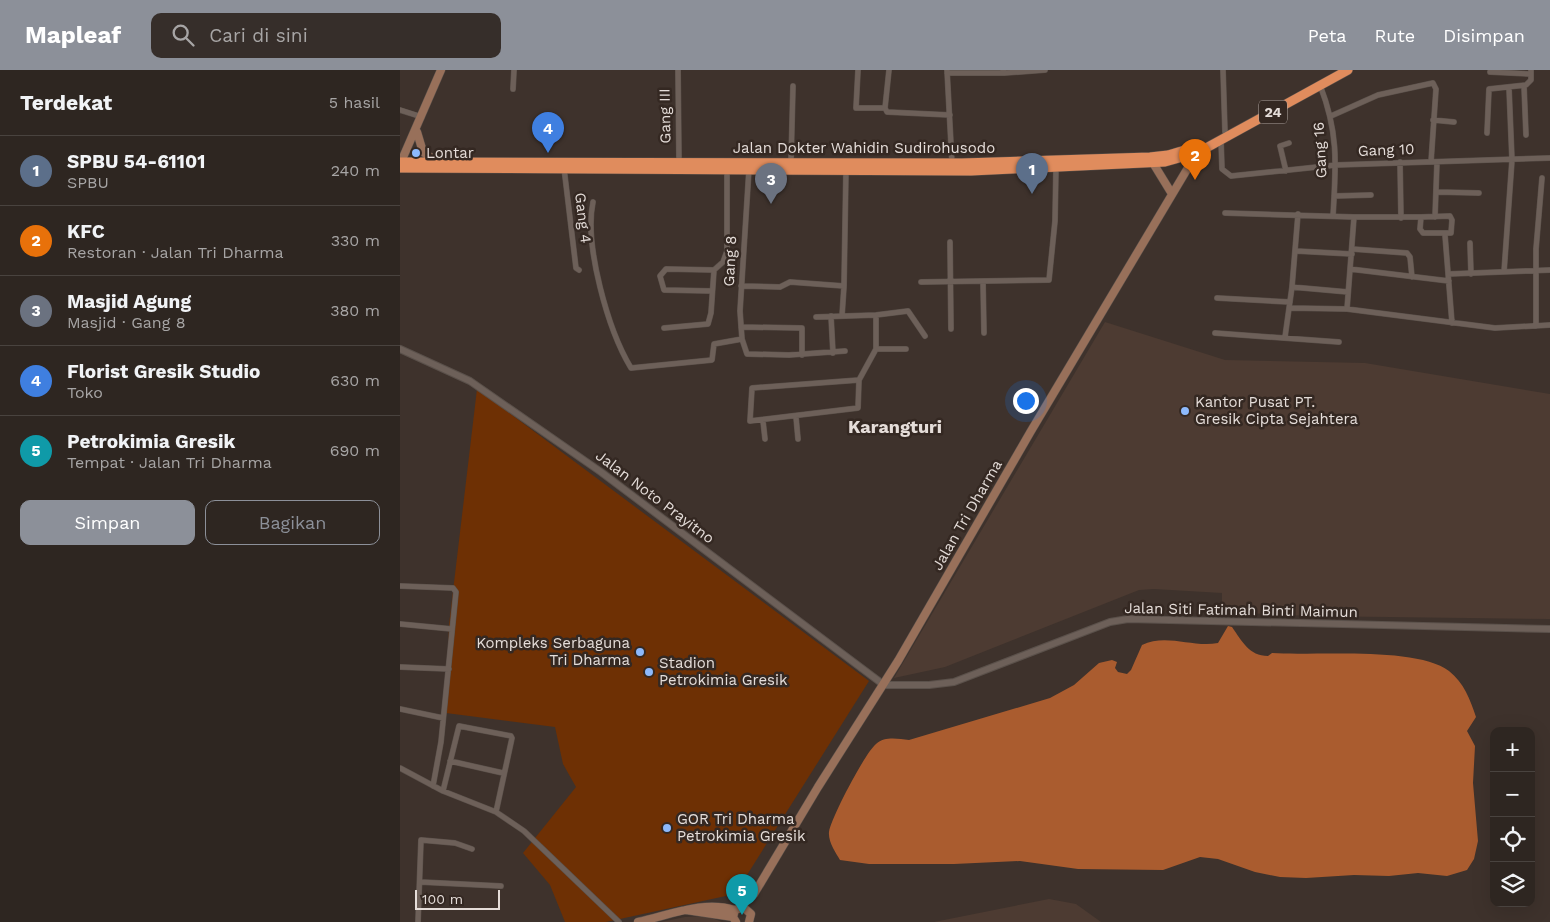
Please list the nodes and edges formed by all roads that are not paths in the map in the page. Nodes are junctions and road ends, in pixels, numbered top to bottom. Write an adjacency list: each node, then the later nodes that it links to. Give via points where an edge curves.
1 (441, 70): 23 (main road)
2 (514, 70): 18 (street)
3 (678, 70): 36 (street, Gang III)
4 (858, 70): 19 (street, via 856,108)
5 (889, 70): 19 (street)
6 (1045, 70): 11 (street)
7 (1223, 70): 29 (street)
8 (1336, 70): 29 (highway, Jalan Dokter Wahidin Sudirohusodo / 24)
9 (1348, 70): 14 (highway, Jalan Dokter Wahidin Sudirohusodo / 24)
10 (947, 72): 11 (street); 21 (street)
11 (1004, 72)
12 (1490, 72): 13 (street)
13 (1531, 72): 16 (street, via 1530,82)
14 (1320, 85): 22 (street, Gang 16); 29 (highway, Jalan Dokter Wahidin Sudirohusodo / 24)
15 (793, 86): 37 (street)
16 (1524, 86): 17 (street); 28 (street)
17 (1509, 88): 27 (street, via 1489,89); 34 (street)
18 (514, 89)
19 (885, 108): 21 (street, via 887,112)
20 (400, 110): 23 (street)
21 (950, 115): 40 (street)
22 (1331, 116): 24 (street, via 1378,95 1430,83 1435,86); 43 (street, Gang 16)
23 (422, 117): 26 (main road)
24 (1433, 120): 25 (street); 39 (street)
25 (1454, 122)
26 (417, 130): 35 (main road, via 423,152); 41 (main road)
27 (1487, 133)
28 (1526, 135)
29 (1223, 136): 31 (highway, Jalan Dokter Wahidin Sudirohusodo / 24); 48 (street, Gang 10, via 1222,169 1226,174 1243,176)
30 (1289, 143): 48 (street, via 1280,146)
31 (1198, 150): 33 (highway, Jalan Dokter Wahidin Sudirohusodo / 24); 52 (main road, Jalan Tri Dharma)
32 (1550, 158): 34 (street, Gang 10)
33 (1152, 160): 40 (highway, Jalan Dokter Wahidin Sudirohusodo / 24); 44 (highway, Jalan Dokter Wahidin Sudirohusodo / 24); 52 (main road)
34 (1512, 160): 39 (street, Gang 10); 73 (street)
35 (436, 161): 36 (highway, Jalan Dokter Wahidin Sudirohusodo / 24); 41 (highway, Jalan Dokter Wahidin Sudirohusodo / 24)
36 (679, 161): 42 (highway, Jalan Dokter Wahidin Sudirohusodo / 24)
37 (791, 162): 40 (highway, Jalan Dokter Wahidin Sudirohusodo / 24); 42 (highway, Jalan Dokter Wahidin Sudirohusodo / 24)
38 (1400, 162): 39 (street, Gang 10); 43 (street, Gang 10); 62 (street)
39 (1434, 162): 50 (street)
40 (952, 163)
41 (400, 164): 45 (highway, Jalan Dokter Wahidin Sudirohusodo / 24)
42 (727, 165): 45 (highway, Jalan Dokter Wahidin Sudirohusodo / 24); 46 (highway, Jalan Dokter Wahidin Sudirohusodo / 24); 70 (street, via 727,251 723,262)
43 (1336, 165): 48 (street, Gang 10); 54 (street, Gang 16)
44 (1056, 166): 47 (highway, Jalan Dokter Wahidin Sudirohusodo / 24, via 971,171); 79 (street, via 1049,280)
45 (564, 168): 69 (street, Gang 4, via 576,268)
46 (749, 169): 47 (highway, Jalan Dokter Wahidin Sudirohusodo / 24); 80 (street, Gang 8)
47 (846, 169): 81 (street)
48 (1286, 171)
49 (1542, 178): 72 (street)
50 (1436, 192): 51 (street); 61 (street)
51 (1479, 193)
52 (1172, 194): 122 (main road, Jalan Tri Dharma)
53 (1370, 195): 54 (street)
54 (1334, 196): 58 (street, Gang 16)
55 (593, 202): 103 (street, via 590,220 595,261 608,311 631,368 712,360 714,344)
56 (1225, 213): 57 (street)
57 (1298, 214): 58 (street); 66 (street)
58 (1333, 216): 59 (street)
59 (1354, 217): 62 (street); 67 (street)
60 (1421, 217): 61 (street); 62 (street); 63 (street, via 1423,233)
61 (1436, 217): 63 (street, via 1452,218 1451,233)
62 (1401, 218)
63 (1445, 235): 76 (street)
64 (950, 242): 78 (street)
65 (1470, 243): 74 (street)
66 (1296, 251): 67 (street); 82 (street)
67 (1352, 251): 68 (street); 75 (street, via 1407,253)
68 (1350, 269): 75 (street); 84 (street)
69 (579, 270)
70 (714, 270): 83 (street); 83 (street, via 666,270 660,276 664,290)
71 (1550, 270): 72 (street)
72 (1535, 271): 73 (street); 96 (street)
73 (1504, 272): 74 (street)
74 (1471, 274): 76 (street)
75 (1412, 277): 76 (street)
76 (1449, 278): 93 (street)
77 (921, 282): 78 (street)
78 (950, 282): 79 (street); 98 (street)
79 (983, 282): 99 (street)
80 (741, 286): 81 (street, via 780,287 790,282); 95 (street, Gang 8)
81 (844, 286): 91 (street)
82 (1292, 287): 84 (street); 86 (street)
83 (712, 291): 97 (street, via 708,324)
84 (1348, 292): 88 (street)
85 (1217, 298): 86 (street)
86 (1290, 302): 87 (street)
87 (1289, 308): 88 (street); 102 (street)
88 (1346, 309): 93 (street)
89 (876, 315): 91 (street); 101 (street, via 908,311); 106 (street)
90 (831, 316): 91 (street); 92 (street); 109 (street)
91 (842, 316)
92 (816, 317)
93 (1452, 323): 96 (street, via 1495,328)
94 (1550, 325): 96 (street)
95 (741, 326): 103 (street, Gang 8); 110 (street, via 802,328)
96 (1536, 326)
97 (664, 328)
98 (951, 329)
99 (984, 333)
100 (1215, 333): 102 (street)
101 (925, 336)
102 (1285, 337): 104 (street)
103 (742, 339): 110 (street, Gang 8, via 748,354)
104 (1339, 342)
105 (400, 349): 122 (street, Jalan Noto Prayitno, via 470,381 601,472)
106 (876, 349): 107 (street); 111 (street)
107 (906, 349)
108 (845, 350): 109 (street)
109 (833, 352): 110 (street)
110 (802, 355)
111 (859, 380): 112 (street, via 858,408); 113 (street, via 752,388 750,421)
112 (796, 417): 113 (street); 115 (street)
113 (763, 421): 114 (street)
114 (765, 439)
115 (798, 439)
116 (400, 586): 118 (street, via 454,588 457,594)
117 (400, 624): 118 (street)
118 (452, 629): 121 (street)
119 (1550, 629): 122 (street, Jalan Siti Fatimah Binti Maimun, via 1128,619 1110,622 954,682)
120 (400, 667): 121 (street)
121 (449, 669): 124 (street)
122 (884, 685): 134 (main road, Jalan Tri Dharma)
123 (400, 709): 124 (street)
124 (443, 718): 128 (street)
125 (450, 761): 127 (street); 127 (street, via 460,726 511,736); 129 (street)
126 (400, 768): 128 (street)
127 (504, 773): 130 (street)
128 (433, 786): 129 (street)
129 (444, 791): 130 (street)
130 (496, 812): 138 (street, via 524,831)
131 (472, 849): 132 (street, via 455,843 421,840)
132 (420, 882): 133 (street); 137 (street)
133 (501, 886)
134 (754, 894): 135 (main road, Jalan Tri Dharma); 136 (main road, Jalan Tri Dharma)
135 (736, 914): 136 (main road, via 746,908); 139 (main road, via 686,910)
136 (750, 918)
137 (418, 922)
138 (619, 922)
139 (638, 922)

